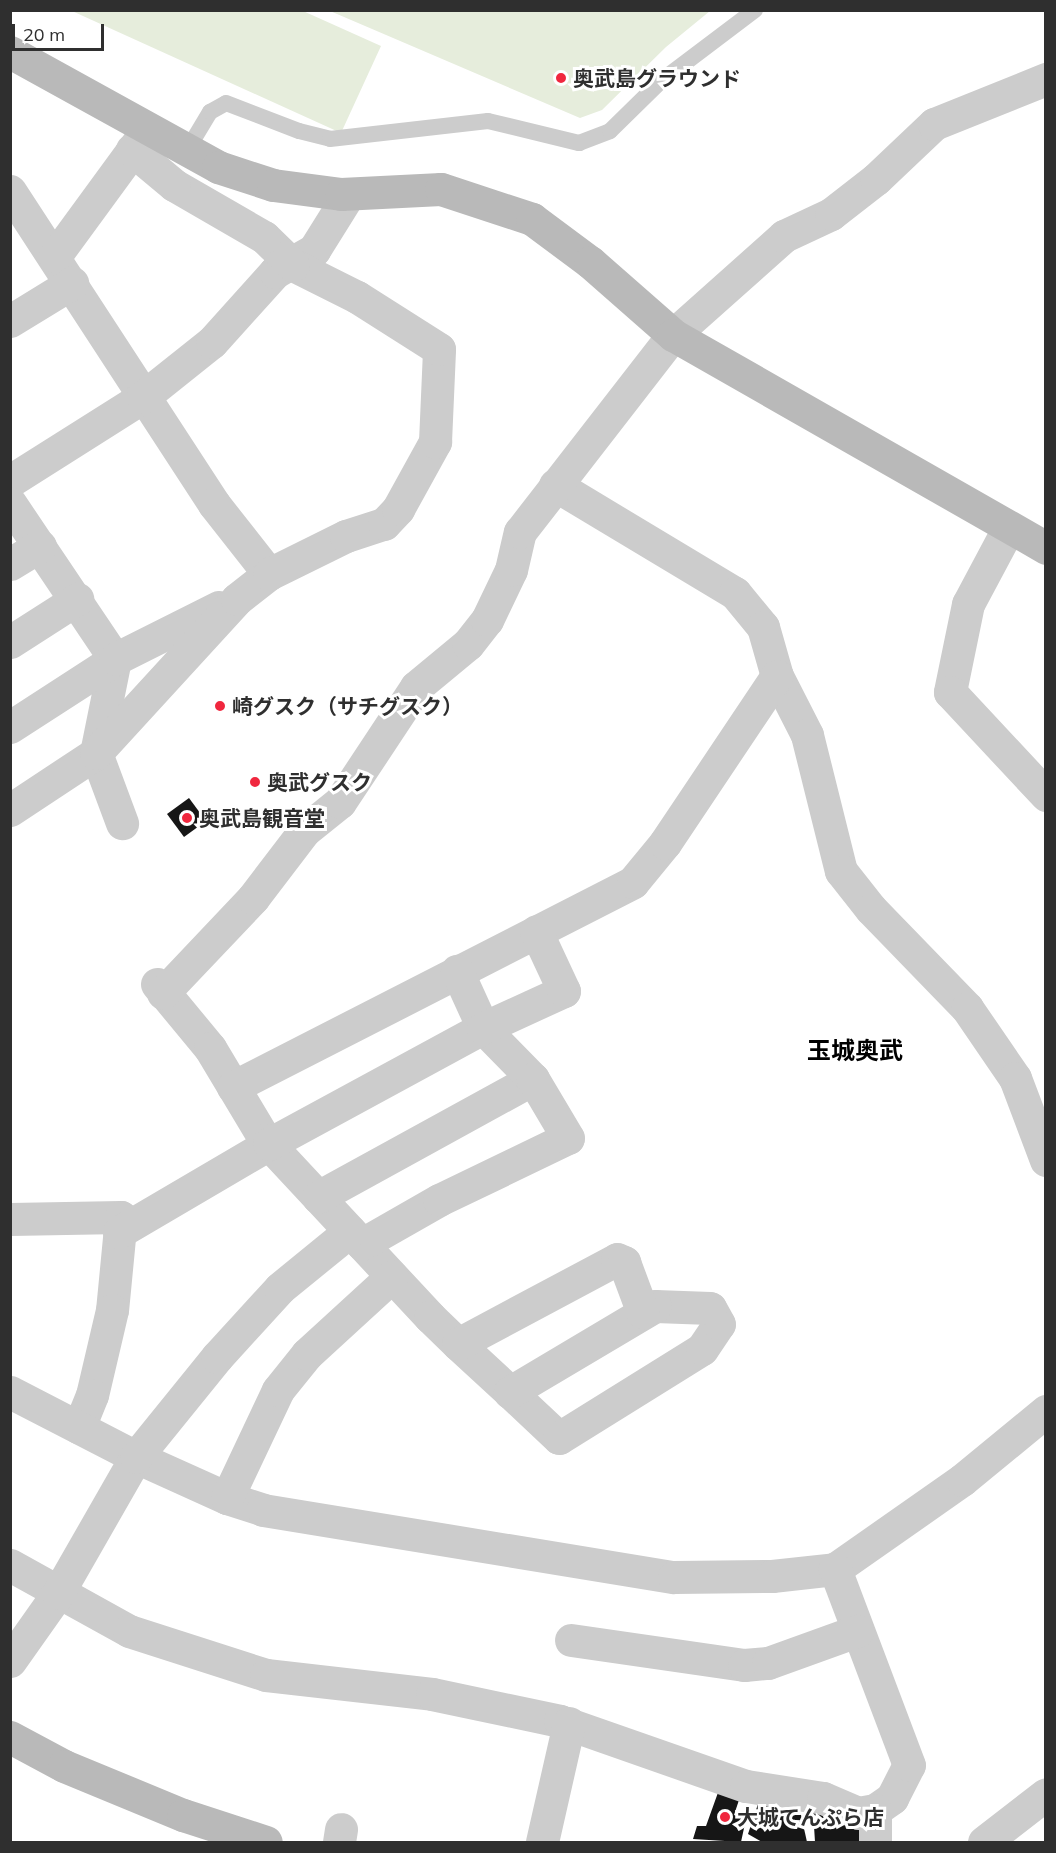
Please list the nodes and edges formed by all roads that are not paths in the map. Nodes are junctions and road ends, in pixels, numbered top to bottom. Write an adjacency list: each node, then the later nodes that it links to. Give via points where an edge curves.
1 (755, 10): 5 (lane, via 661,81 610,131 579,143 488,121 330,139 226,103 210,112)
2 (10, 52): 4 (street)
3 (1046, 79): 11 (street, via 934,124 876,179 831,214 783,236)
4 (140, 140): 5 (street); 8 (street, via 174,184 264,237); 9 (street)
5 (186, 152): 7 (street, via 273,185)
6 (10, 191): 9 (street)
7 (349, 194): 8 (street, via 314,250); 11 (street, via 441,189 532,219 590,262)
8 (293, 265): 12 (street, via 275,272 212,342); 20 (street, via 357,297 439,349 435,442 398,509 384,524 346,536)
9 (63, 270): 10 (street); 12 (street)
10 (10, 321)
11 (673, 335): 14 (street); 16 (street)
12 (143, 397): 13 (street); 20 (street, via 214,504)
13 (10, 481)
14 (555, 485): 25 (street, via 735,593 763,627); 35 (street, via 520,532 511,570 487,620 468,644 416,687 340,802 304,831 253,898 160,988 210,1048)
15 (10, 503): 17 (street)
16 (1009, 527): 18 (street); 28 (street, via 968,604 950,692)
17 (40, 546): 19 (street); 21 (street)
18 (1046, 548)
19 (10, 564)
20 (269, 574): 22 (street)
21 (77, 599): 23 (street); 24 (street)
22 (237, 599): 24 (street); 27 (street)
23 (10, 642)
24 (115, 659): 26 (street); 27 (street)
25 (777, 676): 31 (street, via 665,843 633,882); 37 (street, via 807,735 841,871 871,909 968,1008 1015,1078)
26 (10, 727)
27 (96, 753): 29 (street); 30 (street)
28 (1046, 795)
29 (10, 810)
30 (122, 823)
31 (536, 931): 32 (street); 33 (street, via 564,991)
32 (457, 971): 33 (street); 35 (street)
33 (483, 1028): 34 (street); 36 (street)
34 (533, 1079): 38 (street); 41 (street, via 568,1138)
35 (233, 1087): 36 (street)
36 (269, 1144): 38 (street); 40 (street)
37 (1046, 1160)
38 (318, 1197): 41 (street)
39 (10, 1219): 40 (street, via 120,1217)
40 (119, 1232): 48 (street, via 112,1310 92,1395)
41 (356, 1237): 42 (street); 49 (street, via 280,1288 217,1357)
42 (392, 1276): 44 (street); 50 (street, via 307,1354 278,1390)
43 (643, 1313): 44 (street, via 624,1262 617,1259); 46 (street); 46 (street, via 655,1306 695,1304 710,1308 719,1324 702,1349 559,1438)
44 (458, 1344): 46 (street)
45 (10, 1392): 48 (street)
46 (510, 1392)
47 (1046, 1411): 52 (street, via 962,1480)
48 (79, 1428): 49 (street)
49 (136, 1457): 50 (street); 53 (street)
50 (227, 1498): 52 (street, via 263,1510 441,1542 533,1552 674,1577 772,1576)
51 (10, 1565): 53 (street)
52 (835, 1569): 54 (street)
53 (58, 1593): 56 (street); 57 (street, via 129,1631 266,1675 432,1694)
54 (857, 1631): 55 (street, via 768,1663 744,1665); 60 (street, via 909,1765 892,1798)
55 (571, 1640)
56 (10, 1661)
57 (569, 1724): 60 (street, via 746,1786 823,1798 858,1813); 62 (street)
58 (10, 1737): 61 (street, via 75,1770 183,1815)
59 (1046, 1794): 64 (street)
60 (875, 1810): 63 (street)
61 (266, 1842)
62 (542, 1842)
63 (875, 1842)
64 (984, 1842)

